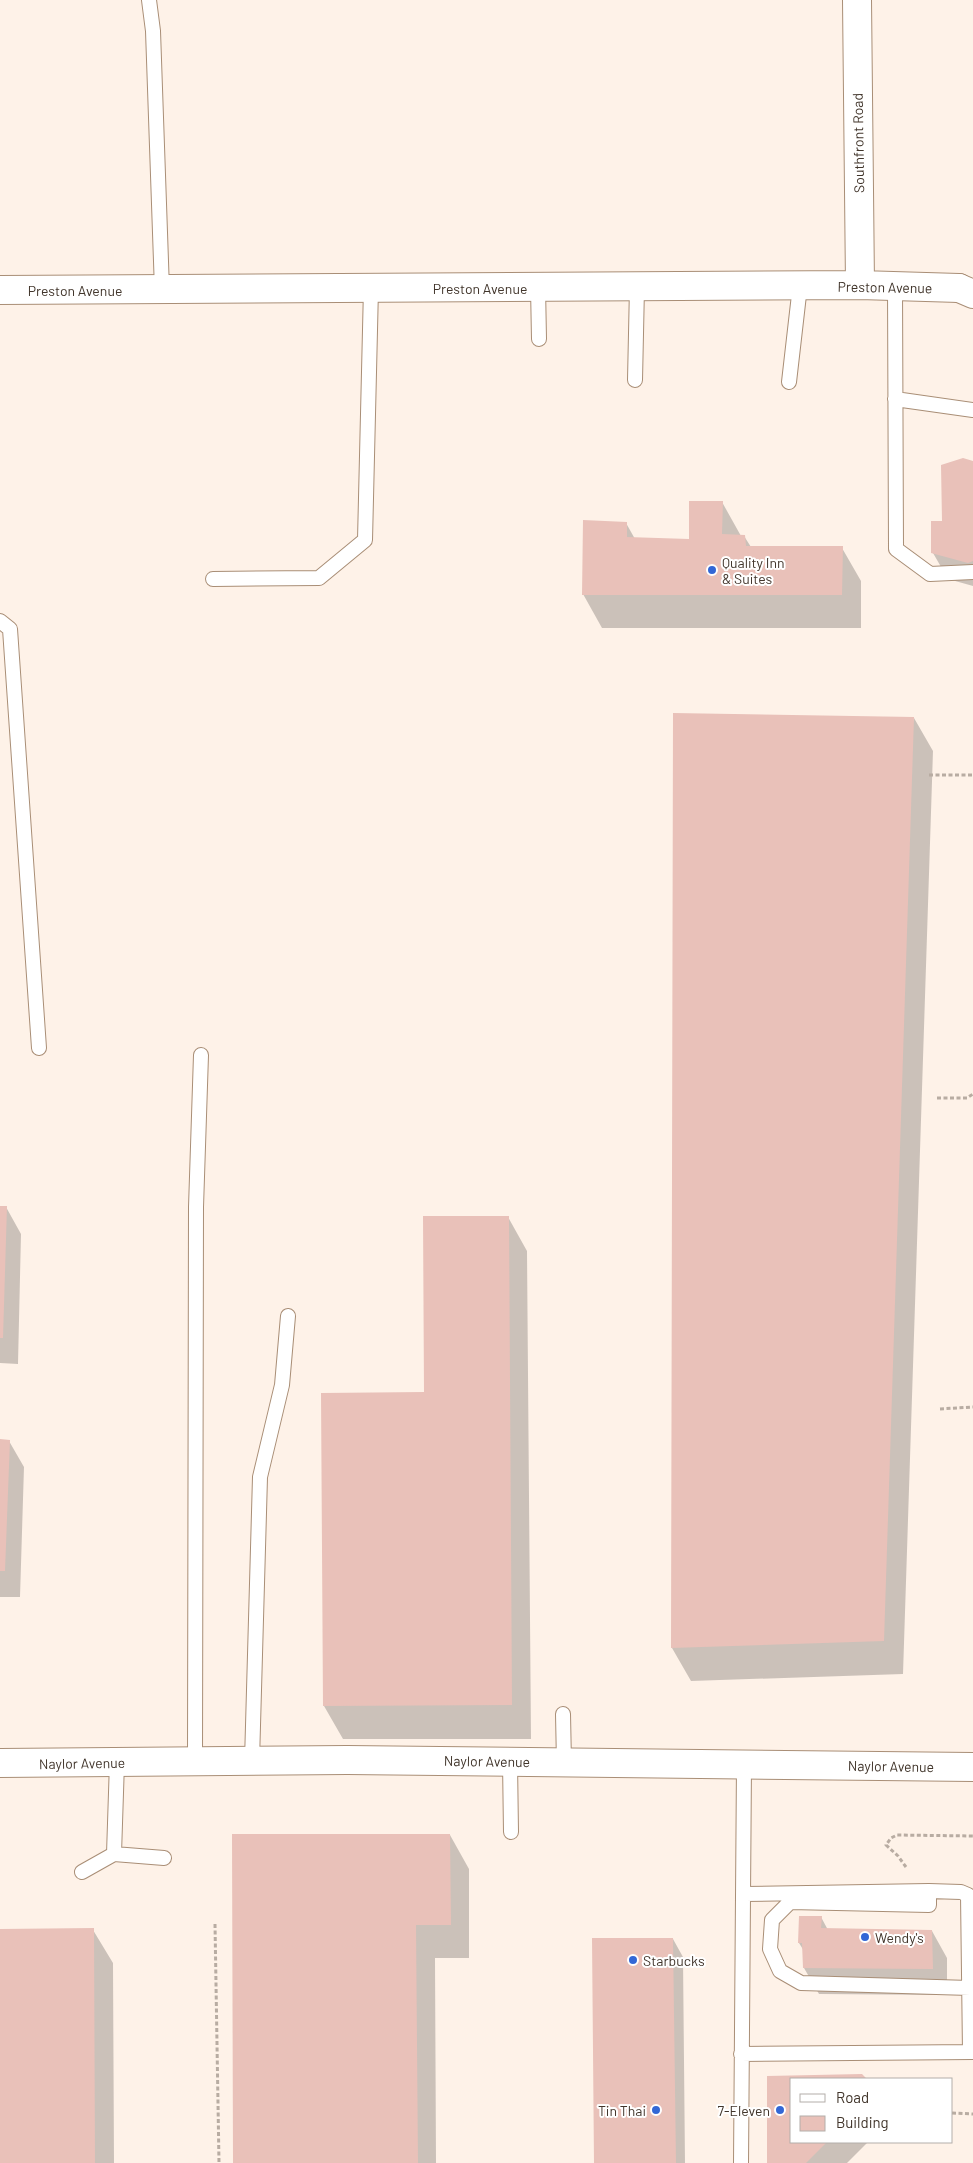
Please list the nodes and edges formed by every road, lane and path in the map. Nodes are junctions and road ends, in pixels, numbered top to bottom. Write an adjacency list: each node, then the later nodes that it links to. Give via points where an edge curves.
1 (149, 0): 11 (lane, via 153,31)
2 (857, 0): 3 (street, Southfront Road)
3 (860, 285): 4 (street, Preston Avenue); 7 (street, Preston Avenue)
4 (800, 286): 6 (street, Preston Avenue); 14 (lane)
5 (538, 287): 6 (street, Preston Avenue); 8 (street, Preston Avenue); 12 (lane)
6 (637, 287): 13 (lane)
7 (895, 287): 9 (street, Preston Avenue); 15 (lane)
8 (371, 288): 11 (street, Preston Avenue); 18 (lane, via 365,540 319,578)
9 (968, 289)
10 (0, 290): 11 (street, Preston Avenue)
11 (162, 290)
12 (539, 339)
13 (635, 380)
14 (789, 382)
15 (895, 399): 16 (lane); 17 (lane, via 896,549 930,574)
16 (973, 410)
17 (973, 572)
18 (213, 579)
19 (0, 621): 22 (lane, via 10,629)
20 (930, 775): 21 (path)
21 (973, 775)
22 (39, 1048)
23 (201, 1055): 30 (lane, via 196,1207)
24 (973, 1094): 25 (path, via 967,1098)
25 (937, 1098)
26 (288, 1316): 31 (lane, via 282,1385 260,1477)
27 (973, 1408): 28 (path)
28 (940, 1409)
29 (563, 1714): 34 (lane)
30 (195, 1761): 31 (street, Naylor Avenue); 32 (street, Naylor Avenue)
31 (252, 1761): 33 (street, Naylor Avenue)
32 (117, 1762): 35 (street, Naylor Avenue); 41 (lane)
33 (510, 1762): 34 (street, Naylor Avenue); 38 (lane)
34 (564, 1762): 36 (street, Naylor Avenue)
35 (0, 1763)
36 (744, 1764): 37 (street, Naylor Avenue); 45 (lane)
37 (973, 1767)
38 (511, 1832)
39 (973, 1836): 40 (path, via 897,1835)
40 (891, 1838)
41 (114, 1854): 42 (lane); 43 (lane)
42 (164, 1858)
43 (82, 1872)
44 (929, 1891): 45 (lane); 47 (lane, via 961,1892 968,1896); 47 (lane, via 929,1906 790,1902 772,1920 770,1949 780,1971 801,1983)
45 (745, 1894): 49 (lane)
46 (215, 1924): 52 (path)
47 (970, 1988): 48 (lane)
48 (972, 2052): 49 (lane)
49 (741, 2054): 53 (lane)
50 (953, 2113): 51 (path)
51 (973, 2114)
52 (219, 2163)
53 (741, 2163)

